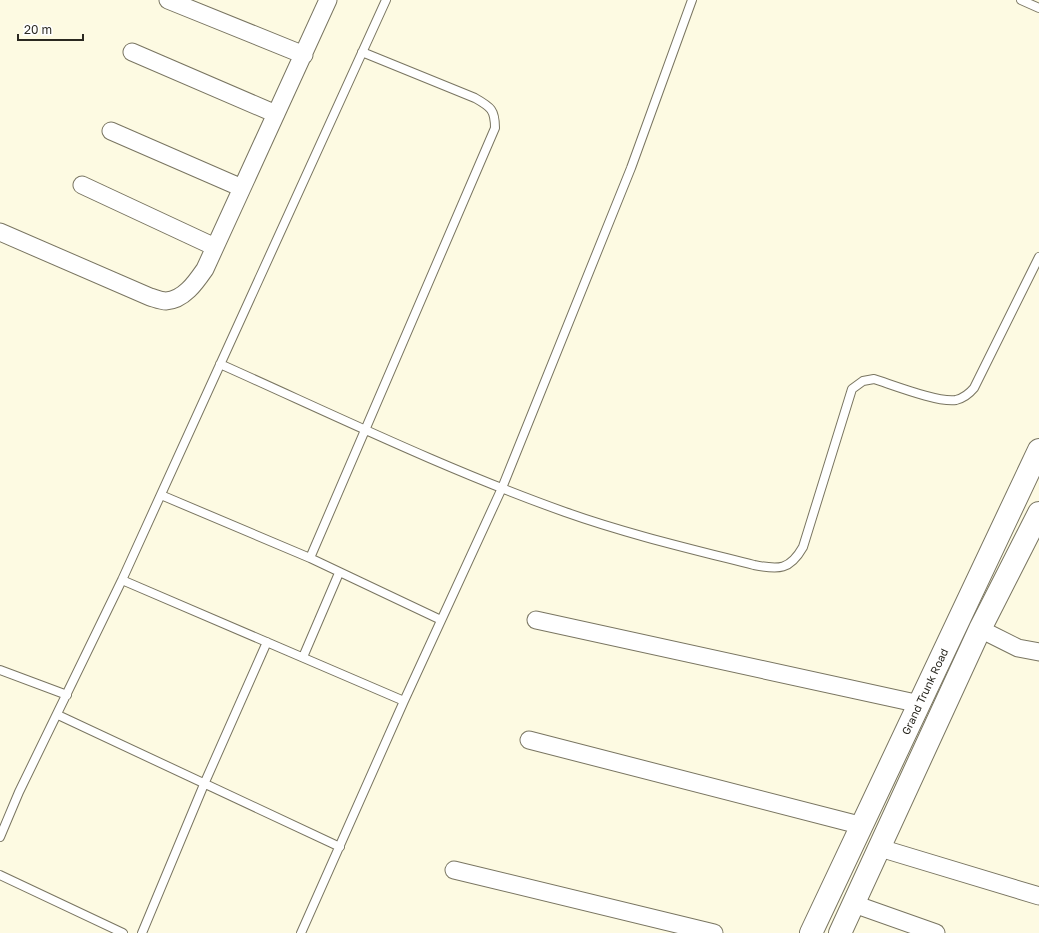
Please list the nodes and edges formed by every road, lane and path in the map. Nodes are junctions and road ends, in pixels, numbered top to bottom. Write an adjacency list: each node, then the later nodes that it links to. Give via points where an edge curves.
1 (168, 0): 9 (street)
2 (328, 0): 9 (street)
3 (386, 0): 8 (lane)
4 (692, 0): 20 (lane, via 631,168)
5 (1021, 0): 6 (lane)
6 (1039, 8)
7 (132, 52): 10 (street)
8 (362, 52): 17 (lane); 18 (lane, via 476,98 488,105 495,116 495,128)
9 (304, 55): 10 (street)
10 (276, 114): 13 (street)
11 (111, 131): 13 (street)
12 (82, 185): 15 (street)
13 (242, 188): 15 (street)
14 (0, 232): 15 (street, via 150,297 166,301 180,296 192,287)
15 (216, 247)
16 (1039, 257): 20 (lane, via 974,388 966,397 954,400 941,399 874,380 863,381 852,389 804,547 796,560 785,567 754,565 630,534)
17 (220, 364): 18 (lane); 21 (lane)
18 (366, 429): 20 (lane); 23 (lane)
19 (1039, 450): 35 (highway, Grand Trunk Road)
20 (502, 488): 26 (lane)
21 (160, 495): 23 (lane); 25 (lane)
22 (1039, 513): 28 (highway, Grand Trunk Road)
23 (310, 558): 24 (lane)
24 (339, 573): 26 (lane); 31 (lane)
25 (122, 580): 29 (lane); 33 (lane)
26 (441, 620): 34 (lane)
27 (536, 620): 35 (street)
28 (980, 629): 30 (street, via 1018,648); 42 (highway, Grand Trunk Road)
29 (267, 642): 31 (lane); 38 (lane)
30 (1039, 652)
31 (303, 657): 34 (lane)
32 (0, 670): 33 (lane)
33 (67, 695): 36 (lane)
34 (404, 701): 41 (lane)
35 (920, 704): 39 (highway, Grand Trunk Road)
36 (58, 715): 38 (lane); 40 (lane)
37 (529, 740): 39 (street)
38 (205, 782): 41 (lane); 48 (lane)
39 (863, 826): 51 (highway, Grand Trunk Road)
40 (0, 837)
41 (340, 847): 49 (lane)
42 (880, 848): 45 (street); 46 (highway, Grand Trunk Road)
43 (454, 870): 50 (street)
44 (0, 875): 47 (lane)
45 (1039, 896)
46 (854, 904): 52 (highway, Grand Trunk Road); 53 (street)
47 (123, 933)
48 (142, 933)
49 (302, 933)
50 (714, 933)
51 (811, 933)
52 (840, 933)
53 (936, 933)

